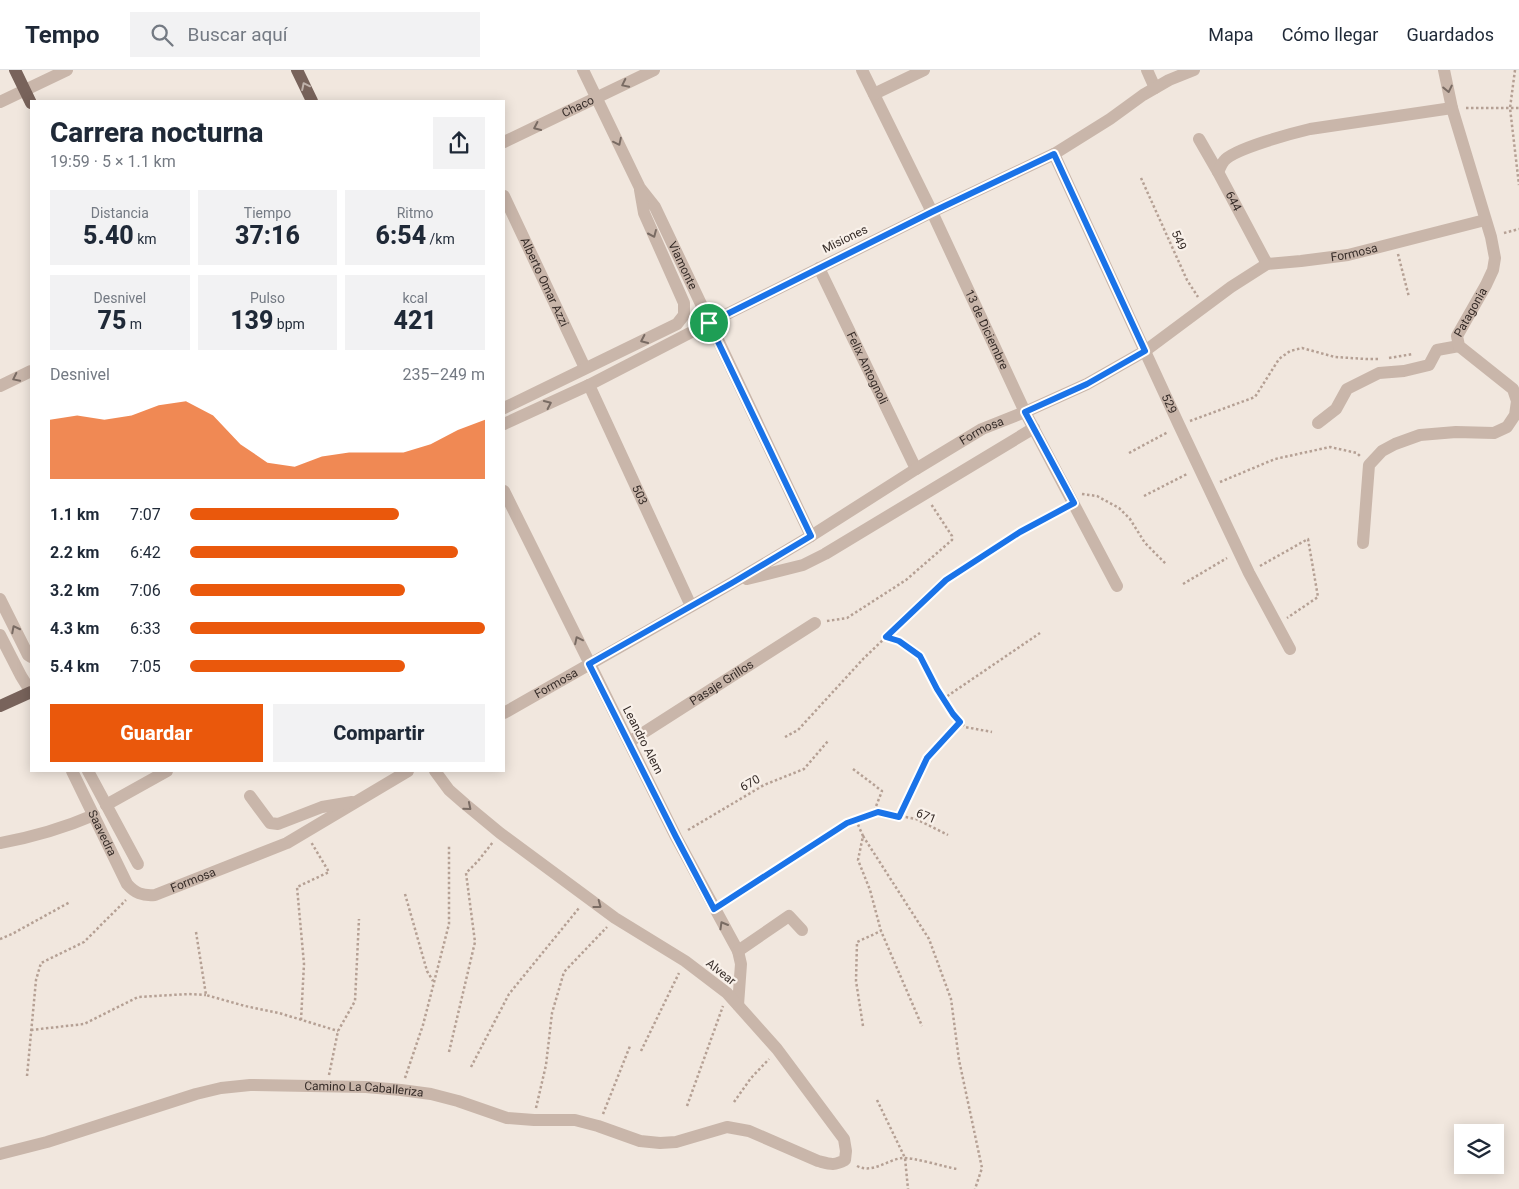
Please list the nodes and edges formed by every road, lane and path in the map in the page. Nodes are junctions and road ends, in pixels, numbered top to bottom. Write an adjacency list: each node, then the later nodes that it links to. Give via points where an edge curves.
1 (15, 70): 13 (main road)
2 (68, 70): 13 (street)
3 (297, 70): 16 (main road, one-way to 3)
4 (583, 70): 15 (street, Viamonte)
5 (654, 70): 15 (street, Chaco, one-way to 15)
6 (862, 70): 14 (street, 13 de Diciembre)
7 (924, 70): 14 (street)
8 (1147, 70): 12 (street)
9 (1194, 70): 12 (street, Misiones)
10 (1444, 70): 19 (street, Patagonia, one-way to 19)
11 (1515, 70): 20 (path)
12 (1155, 88): 24 (street, Misiones)
13 (25, 90): 17 (main road); 18 (street)
14 (874, 94): 30 (street, 13 de Diciembre)
15 (597, 98): 23 (street, Chaco, one-way to 23); 28 (street, Viamonte, one-way to 28)
16 (312, 100)
17 (30, 101)
18 (0, 102)
19 (1452, 108): 20 (path); 25 (street, via 1289,134 1233,154); 31 (street, Patagonia)
20 (1510, 108): 21 (path); 27 (path)
21 (1519, 108)
22 (1199, 139): 25 (street, 644)
23 (505, 142)
24 (1054, 154): 30 (street, Misiones); 40 (street, 529)
25 (1218, 172): 33 (street, 644)
26 (1142, 178): 36 (path, 549, via 1187,280)
27 (1519, 185)
28 (640, 188): 37 (street, Viamonte, via 655,207); 43 (street, Viamonte, one-way to 43, via 644,213 684,303 684,315 677,324)
29 (505, 198): 43 (street, Alberto Omar Azzi)
30 (932, 212): 34 (street, Misiones); 49 (street, 13 de Diciembre)
31 (1485, 220): 32 (street, Formosa); 38 (street, Patagonia, via 1495,258 1493,270 1457,336)
32 (1395, 243): 33 (street, Formosa, via 1348,255); 35 (path)
33 (1267, 264): 36 (street, Formosa)
34 (819, 268): 37 (street, Misiones); 57 (street, Felix Antognoli)
35 (1409, 297)
36 (1204, 307): 40 (street, Formosa)
37 (709, 323): 45 (street, Misiones); 64 (street, Viamonte)
38 (1459, 346): 39 (street); 47 (street, Patagonia)
39 (1437, 350): 42 (path); 50 (street, via 1428,365 1379,374 1347,389 1336,409)
40 (1145, 351): 49 (street, Formosa, via 1087,384); 52 (street, 529)
41 (1380, 358): 52 (path, via 1335,357 1302,348 1290,351 1279,360 1255,397)
42 (1388, 358)
43 (585, 368): 48 (street)
44 (30, 371): 46 (street, one-way to 46)
45 (589, 384): 51 (street, Misiones, one-way to 45); 73 (street, 503)
46 (0, 386)
47 (1516, 386): 55 (street, Patagonia, via 1515,415 1507,427 1494,433 1420,435 1382,451)
48 (505, 408)
49 (1025, 412): 53 (street, 13 de Diciembre); 57 (street, Formosa, via 982,429)
50 (1318, 423)
51 (505, 424)
52 (1179, 425): 54 (path); 56 (street, 529)
53 (1034, 428): 59 (street, 13 de Diciembre); 61 (street)
54 (1129, 453)
55 (1369, 465): 58 (path, via 1357,452 1330,447 1275,459); 65 (street)
56 (1200, 468): 58 (street, 529); 62 (path)
57 (916, 469): 64 (street, Formosa)
58 (1209, 486): 66 (street, 529)
59 (1067, 491): 63 (street, 13 de Diciembre); 67 (path, via 1097,496 1118,508)
60 (505, 493): 81 (street, Leandro Alem, one-way to 60)
61 (925, 494): 69 (street, via 803,565); 74 (path, via 952,540 906,580 847,618)
62 (1144, 496)
63 (1074, 503): 71 (street, 13 de Diciembre); 78 (path, via 1020,532 946,580)
64 (811, 536): 69 (street, Formosa)
65 (1363, 543)
66 (1239, 550): 68 (street, 529); 70 (path)
67 (1166, 564)
68 (1249, 573): 75 (street, 529); 75 (path, via 1308,539 1318,598)
69 (732, 583): 73 (street, Formosa)
70 (1183, 584)
71 (1117, 586)
72 (0, 599): 80 (street, one-way to 72)
73 (691, 606): 81 (street, Formosa)
74 (815, 623): 91 (street, Pasaje Grillos)
75 (1277, 625): 79 (street, 529)
76 (1040, 633): 84 (path)
77 (0, 635): 82 (street)
78 (886, 637): 84 (path, via 899,641 920,656); 89 (path, via 798,730)
79 (1290, 650)
80 (30, 656)
81 (589, 664): 86 (street, Formosa); 91 (street, Leandro Alem)
82 (30, 691)
83 (30, 692): 85 (main road)
84 (943, 699): 87 (path)
85 (0, 706)
86 (505, 711)
87 (960, 722): 88 (path, via 965,727); 103 (path, via 927,758)
88 (992, 732)
89 (786, 737)
90 (828, 741): 109 (path, 670, via 804,770 764,785)
91 (629, 742): 109 (street, Leandro Alem)
92 (853, 769): 101 (path, via 882,791)
93 (72, 772): 102 (street, Saavedra)
94 (89, 772): 100 (street)
95 (165, 772): 100 (street)
96 (406, 772): 99 (street, Formosa)
97 (436, 772): 106 (street, Alvear, one-way to 106, via 454,795)
98 (250, 796): 99 (street, via 270,823 278,824 322,807)
99 (355, 802): 105 (street, Formosa)
100 (106, 805): 112 (street)
101 (873, 814): 103 (path, 671, via 878,812); 104 (path, 671)
102 (94, 815): 110 (street, via 30,838); 113 (street, Saavedra, via 127,884)
103 (899, 817): 107 (path, 671, via 916,819)
104 (856, 820): 108 (path); 117 (path, 671)
105 (306, 832): 113 (street, Formosa, via 287,843 155,895 144,896); 130 (path, via 329,872 297,887 304,964)
106 (500, 832): 115 (street, Alvear); 138 (path, via 466,873 475,942)
107 (948, 835)
108 (863, 836): 121 (path, via 858,860); 153 (path, via 929,939 950,999 982,1168)
109 (676, 837): 117 (street, Leandro Alem)
110 (0, 843)
111 (449, 846): 126 (path, via 449,924)
112 (138, 864)
113 (134, 892): 133 (path, via 84,942 41,963 36,980)
114 (405, 894): 126 (path, via 427,971)
115 (588, 898): 118 (street, Alvear, one-way to 118); 139 (path, via 509,994)
116 (70, 902): 123 (path)
117 (714, 909): 124 (street, Leandro Alem, one-way to 117)
118 (615, 918): 125 (street, Alvear); 146 (path, via 564,972 552,1013 546,1064)
119 (359, 919): 134 (path, via 354,1001)
120 (802, 930): 124 (street, via 789,916)
121 (881, 931): 131 (path, via 857,942 856,981); 132 (path)
122 (196, 932): 128 (path)
123 (0, 939)
124 (738, 951): 129 (street, Leandro Alem, via 741,964)
125 (685, 962): 127 (street, Alvear); 137 (path)
126 (433, 981): 142 (path, via 423,1025)
127 (727, 993): 129 (street, Alvear); 145 (path)
128 (206, 995): 130 (path); 133 (path, via 138,997 84,1024)
129 (738, 1005): 136 (street, Alvear)
130 (301, 1020): 134 (path)
131 (863, 1026)
132 (922, 1026)
133 (32, 1030): 140 (path)
134 (338, 1031): 141 (path)
135 (630, 1046): 147 (path)
136 (777, 1049): 144 (path, via 750,1078); 150 (street, Alvear, via 844,1139)
137 (641, 1050)
138 (449, 1052)
139 (471, 1067)
140 (27, 1076)
141 (327, 1086): 142 (street, Camino La Caballeriza); 148 (street, Camino La Caballeriza, via 221,1088)
142 (401, 1090): 146 (street, Camino La Caballeriza, via 458,1101 507,1118)
143 (877, 1100): 149 (path)
144 (734, 1102)
145 (687, 1106)
146 (534, 1120): 147 (street, Camino La Caballeriza, via 575,1120)
147 (598, 1126): 150 (street, Camino La Caballeriza, via 640,1141 660,1143 676,1142 727,1127 748,1131 818,1161 838,1164)
148 (0, 1154)
149 (905, 1158): 150 (path, via 891,1160 876,1168 862,1169); 151 (path); 152 (path)
150 (845, 1160)
151 (957, 1169)
152 (908, 1189)
153 (975, 1189)

